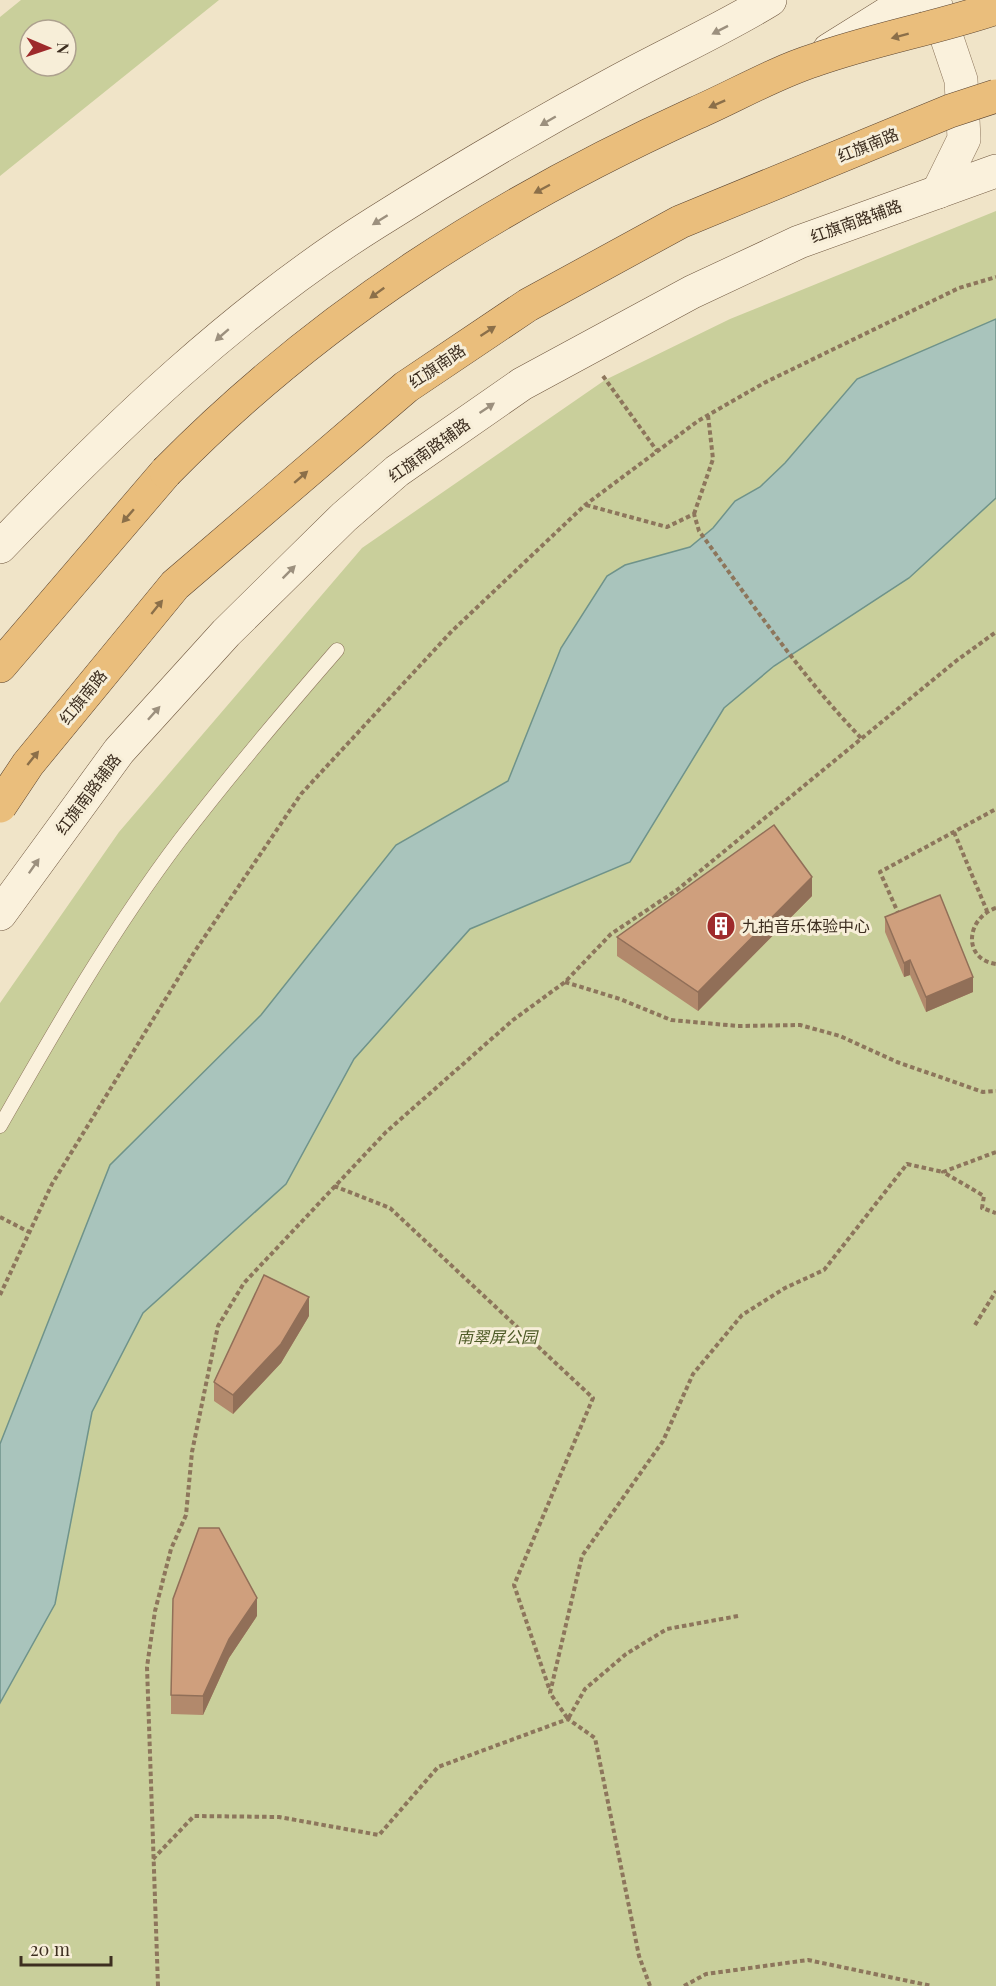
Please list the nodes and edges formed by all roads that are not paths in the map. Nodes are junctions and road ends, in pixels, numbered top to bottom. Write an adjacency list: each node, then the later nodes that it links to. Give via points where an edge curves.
1 (770, 0): 11 (main road, one-way to 11, via 501,148 374,224 311,267 238,321 158,391 83,460)
2 (909, 0): 7 (main road, bridge)
3 (934, 0): 10 (main road, via 961,80 964,139)
4 (990, 0): 6 (main road)
5 (996, 8): 7 (highway, one-way to 7, bridge)
6 (996, 18)
7 (813, 60): 13 (highway, one-way to 13, bridge, via 663,128 510,206 384,287 216,422 166,472)
8 (996, 96): 14 (highway, 红旗南路, one-way to 8, bridge, via 28,764 175,585 406,387 528,305 680,222 950,111)
9 (996, 171): 10 (main road, 红旗南路辅路)
10 (938, 192): 15 (main road, 红旗南路辅路, one-way to 10, via 119,751 226,633 344,517 397,471 522,384 692,292 799,242)
11 (0, 547)
12 (337, 650): 16 (lane, via 272,724 179,842 83,983)
13 (0, 666)
14 (0, 806)
15 (0, 914)
16 (0, 1126)

